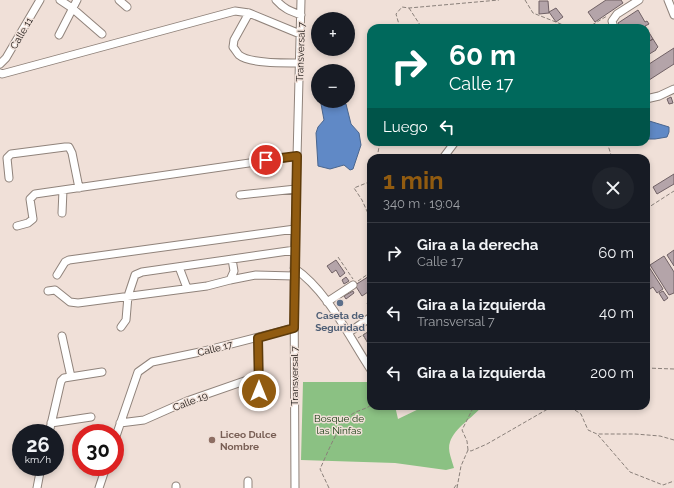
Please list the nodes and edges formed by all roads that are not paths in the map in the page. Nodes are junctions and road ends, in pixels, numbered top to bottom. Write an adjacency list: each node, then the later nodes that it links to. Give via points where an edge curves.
1 (40, 0): 19 (street, Calle 11)
2 (60, 0): 10 (street)
3 (77, 0): 10 (street)
4 (118, 0): 9 (street)
5 (276, 0): 12 (street, via 288,11)
6 (301, 0): 12 (street, Transversal 7)
7 (638, 0): 14 (street, via 615,16)
8 (668, 0): 13 (street)
9 (127, 7)
10 (72, 8): 15 (street); 17 (street)
11 (249, 13): 16 (street); 18 (street, via 234,40 233,47 239,55 247,59 273,63); 20 (street, via 235,11)
12 (301, 15): 16 (street, Transversal 7)
13 (674, 15)
14 (613, 24)
15 (102, 34)
16 (300, 34): 18 (street, Transversal 7)
17 (59, 35)
18 (299, 63): 23 (street, Transversal 7)
19 (0, 64)
20 (0, 73)
21 (674, 89): 22 (street)
22 (650, 98)
23 (297, 156): 25 (street); 26 (street, Transversal 7)
24 (9, 178): 25 (street, via 7,158 11,154 69,147)
25 (78, 188): 27 (street)
26 (296, 189): 28 (street); 31 (street, Transversal 7)
27 (63, 190): 29 (street); 30 (street, via 35,194 30,199 33,220)
28 (240, 195)
29 (62, 212)
30 (17, 226)
31 (295, 230): 32 (street, Transversal 7); 36 (street, via 69,260)
32 (295, 250): 33 (street); 35 (street, Transversal 7)
33 (232, 259): 34 (street); 38 (street, via 234,271)
34 (179, 266): 40 (street); 42 (street, via 135,275)
35 (294, 268): 37 (street, Transversal 7); 43 (street, via 303,274)
36 (57, 275)
37 (294, 276): 38 (street, via 256,275); 46 (street, Transversal 7)
38 (230, 280): 40 (street)
39 (353, 285): 43 (street)
40 (187, 288): 42 (street)
41 (48, 291): 42 (street, via 55,290 70,302 78,303)
42 (128, 296): 45 (street, via 126,320)
43 (327, 302): 47 (street)
44 (367, 320): 47 (street)
45 (121, 327)
46 (294, 328): 49 (street, Calle 17); 62 (street, Transversal 7)
47 (348, 333): 50 (street)
48 (62, 336): 53 (street)
49 (258, 338): 52 (street); 57 (street, Calle 17, via 152,362 138,372)
50 (367, 364)
51 (102, 372): 53 (street)
52 (259, 376): 54 (street); 57 (street, Calle 19, via 187,401 144,420)
53 (68, 378): 56 (street, via 61,381)
54 (259, 391)
55 (92, 417): 56 (street)
56 (51, 423)
57 (120, 423)
58 (39, 476): 60 (street)
59 (103, 476): 61 (street)
60 (37, 488)
61 (99, 488)
62 (295, 488)

